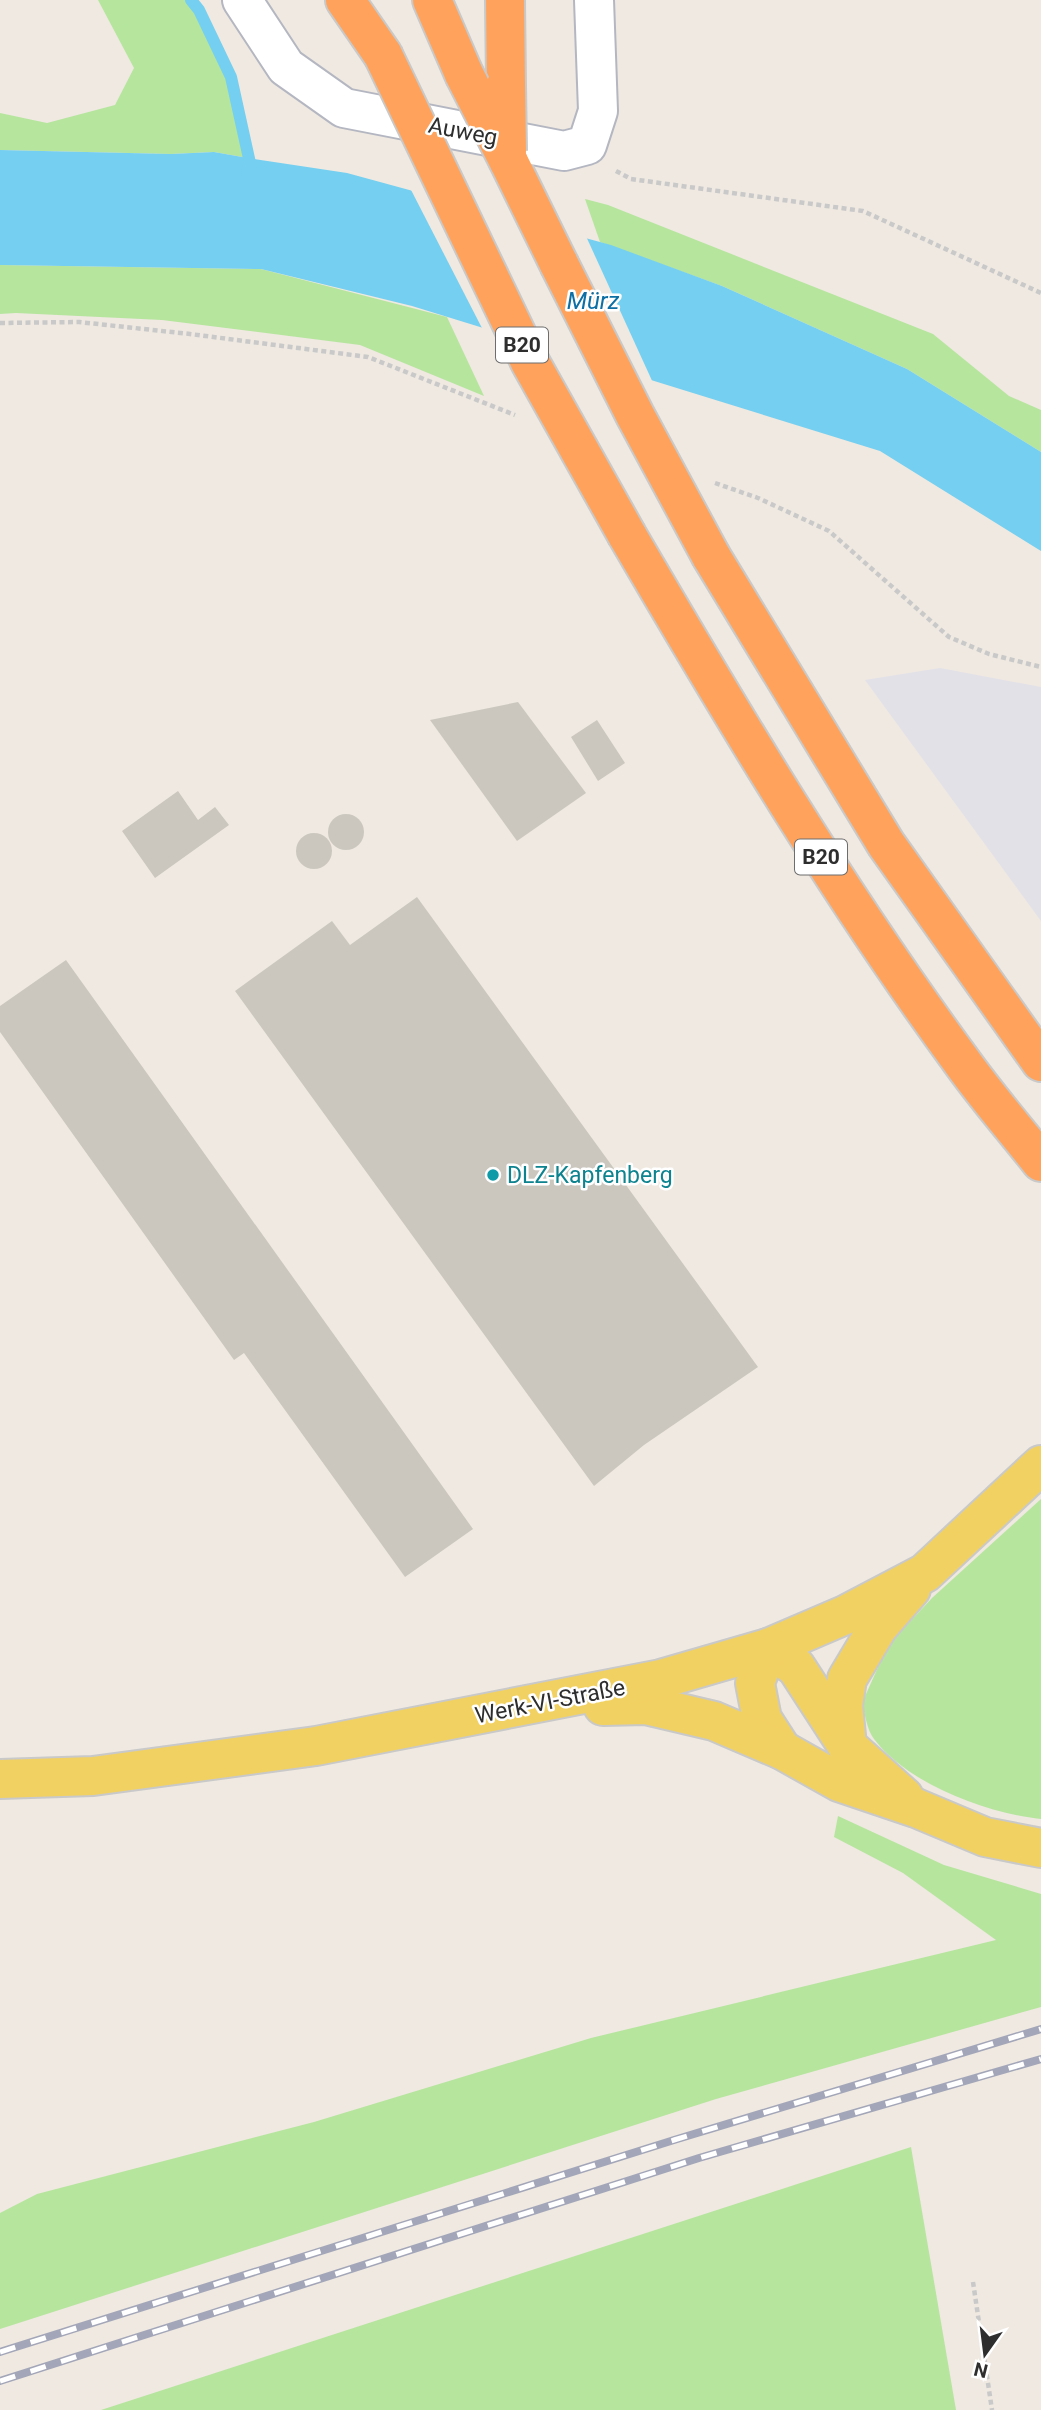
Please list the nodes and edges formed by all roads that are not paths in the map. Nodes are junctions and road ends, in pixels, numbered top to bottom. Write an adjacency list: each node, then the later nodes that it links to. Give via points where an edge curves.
1 (242, 0): 6 (street, Auweg, via 286,67 344,108 564,151 587,145 598,111)
2 (345, 0): 7 (highway)
3 (367, 0): 7 (highway, B20)
4 (432, 0): 8 (highway, B20, bridge)
5 (505, 0): 8 (highway, bridge)
6 (594, 0)
7 (383, 55): 10 (highway, B20, bridge, via 530,362 752,749 962,1063)
8 (508, 160): 9 (highway, B20, bridge, via 710,556 886,844)
9 (1041, 1062)
10 (1041, 1162)
11 (1041, 1465): 12 (main road, Werk-VI-Straße)
12 (925, 1573): 13 (main road, Werk-VI-Straße); 15 (main road, via 878,1628 847,1679)
13 (768, 1648): 14 (main road, Werk-VI-Straße, via 661,1679); 15 (main road, via 796,1667); 16 (main road, via 755,1683 762,1719)
14 (510, 1709): 16 (main road, via 646,1705 714,1721); 17 (main road, Werk-VI-Straße, via 316,1746 93,1776)
15 (847, 1746): 18 (main road)
16 (782, 1750): 18 (main road, via 839,1782)
17 (0, 1779)
18 (916, 1808): 19 (main road, via 985,1837)
19 (1041, 1848)

